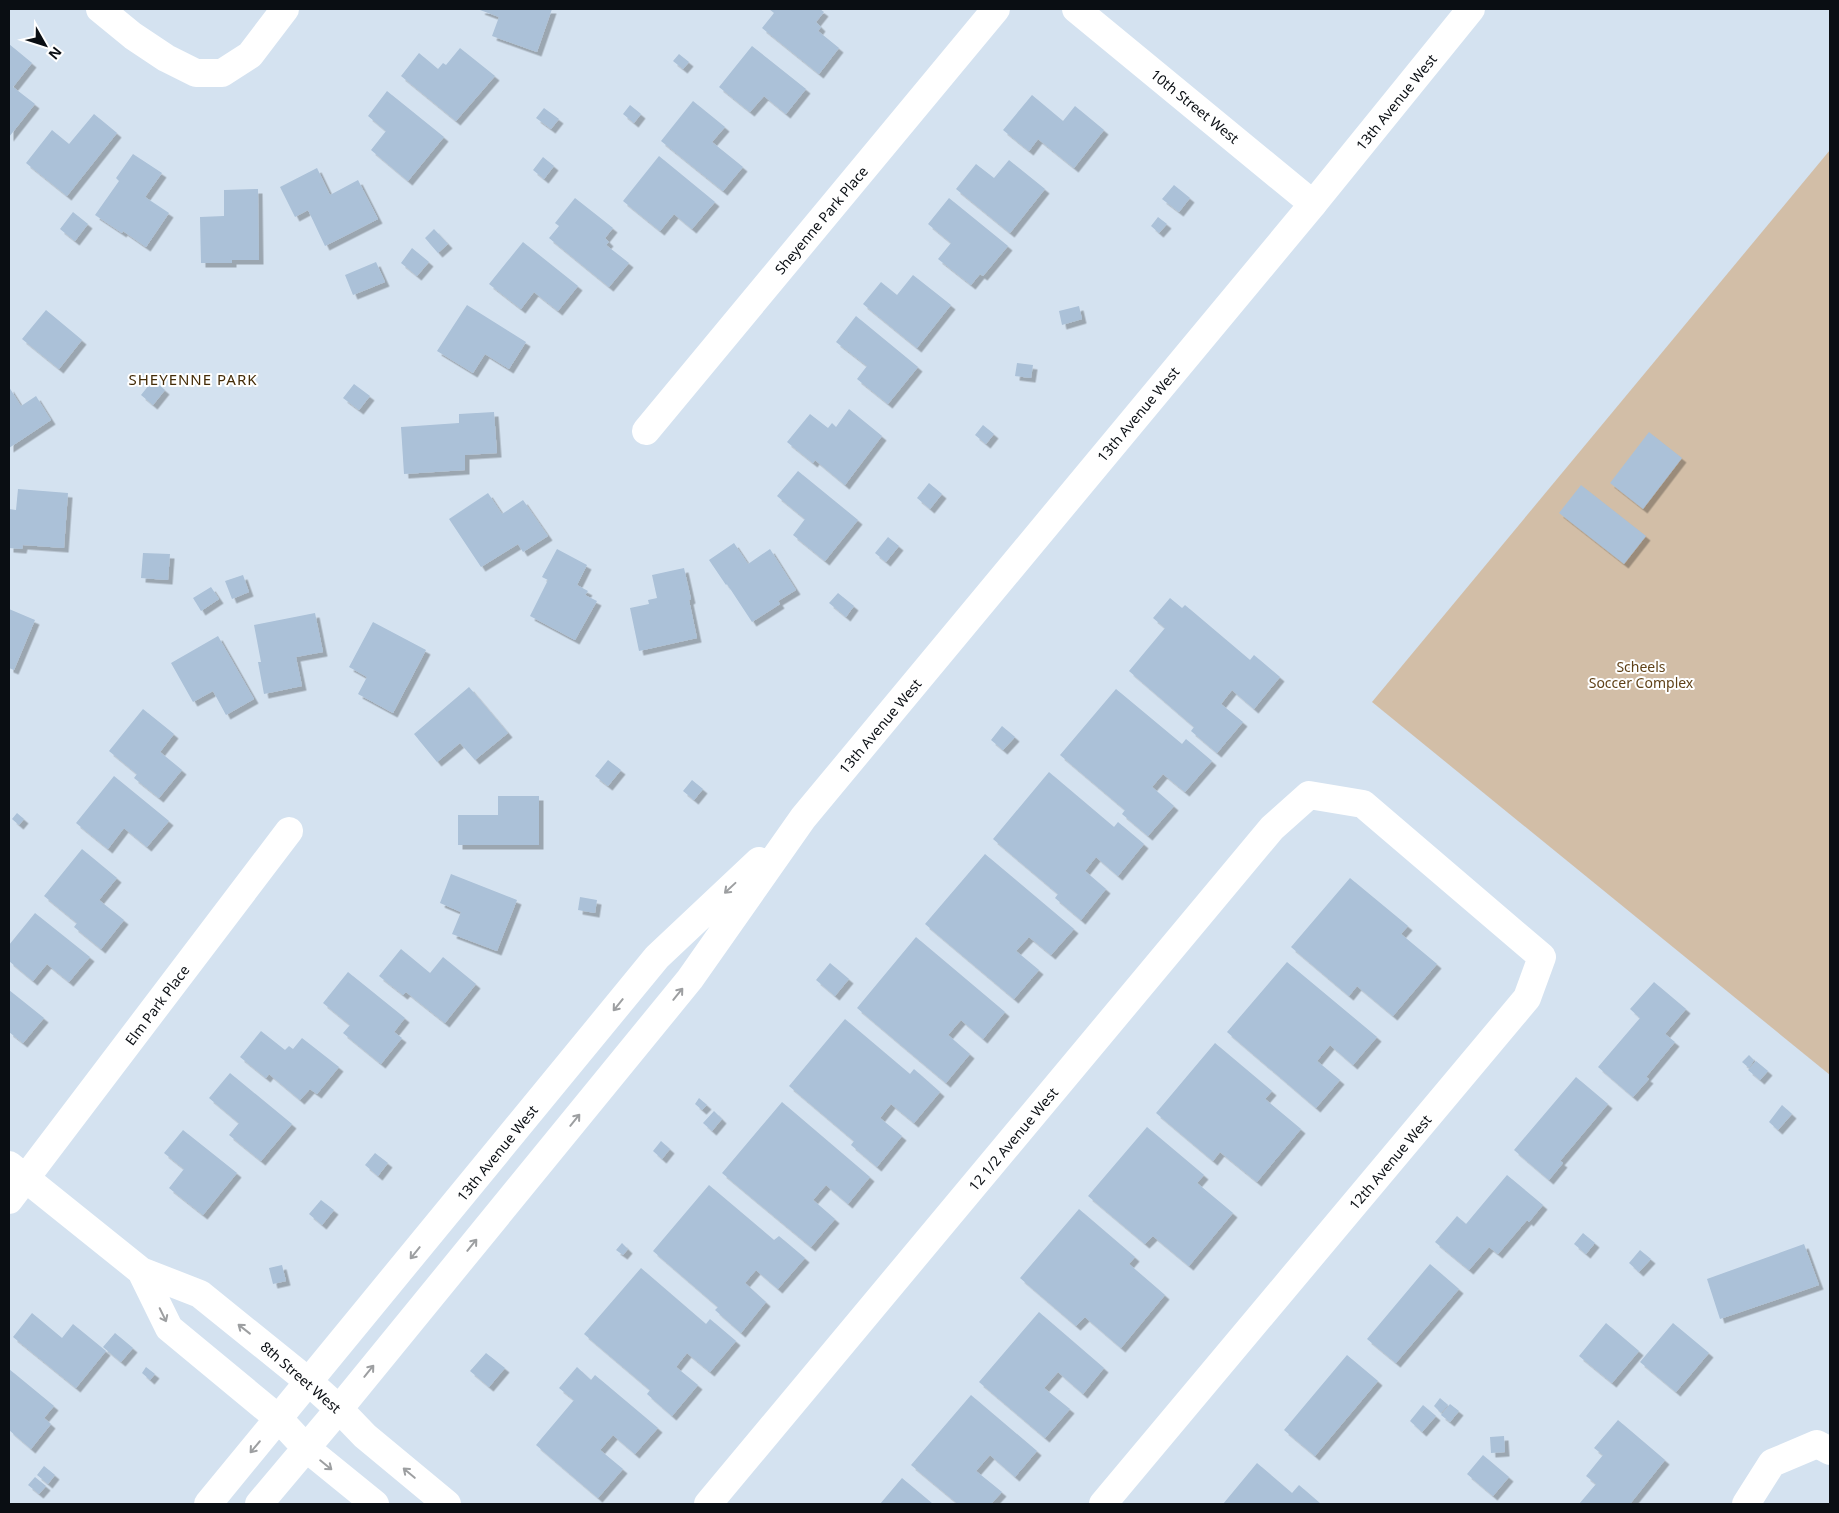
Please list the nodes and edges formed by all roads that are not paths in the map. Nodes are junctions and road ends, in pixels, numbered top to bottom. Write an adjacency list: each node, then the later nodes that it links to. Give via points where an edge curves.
1 (100, 9): 2 (street, via 166,58 205,73 222,73 250,55)
2 (285, 9)
3 (996, 9): 7 (street, Sheyenne Park Place)
4 (1076, 9): 6 (street, 10th Street West)
5 (1471, 9): 6 (street, 13th Avenue West)
6 (1313, 204): 8 (street, 13th Avenue West)
7 (646, 431)
8 (803, 818): 13 (street, 13th Avenue West, one-way to 13, via 657,957); 14 (street, 13th Avenue West, one-way to 8, via 690,980)
9 (289, 831): 11 (street, Elm Park Place)
10 (1399, 834): 22 (street, 12 1/2 Avenue West, via 1363,804 1309,795 1272,828); 23 (street, 12th Avenue West, via 1542,957 1527,998)
11 (14, 1182): 12 (street, 8th Street West)
12 (141, 1271): 13 (street, 8th Street West, one-way to 12, via 200,1294); 15 (street, 8th Street West, one-way to 15, via 169,1328)
13 (309, 1382): 14 (street, 8th Street West); 15 (street, 13th Avenue West)
14 (339, 1409): 16 (street, 13th Avenue West); 21 (street, 8th Street West, one-way to 14, via 365,1436)
15 (279, 1419): 16 (street, 8th Street West); 18 (street, 13th Avenue West, one-way to 18)
16 (306, 1448): 19 (street, 13th Avenue West); 20 (street, 8th Street West, one-way to 20)
17 (1824, 1448): 24 (street, via 1772,1463)
18 (208, 1504)
19 (259, 1504)
20 (375, 1504)
21 (447, 1504)
22 (708, 1504)
23 (1103, 1504)
24 (1746, 1504)

